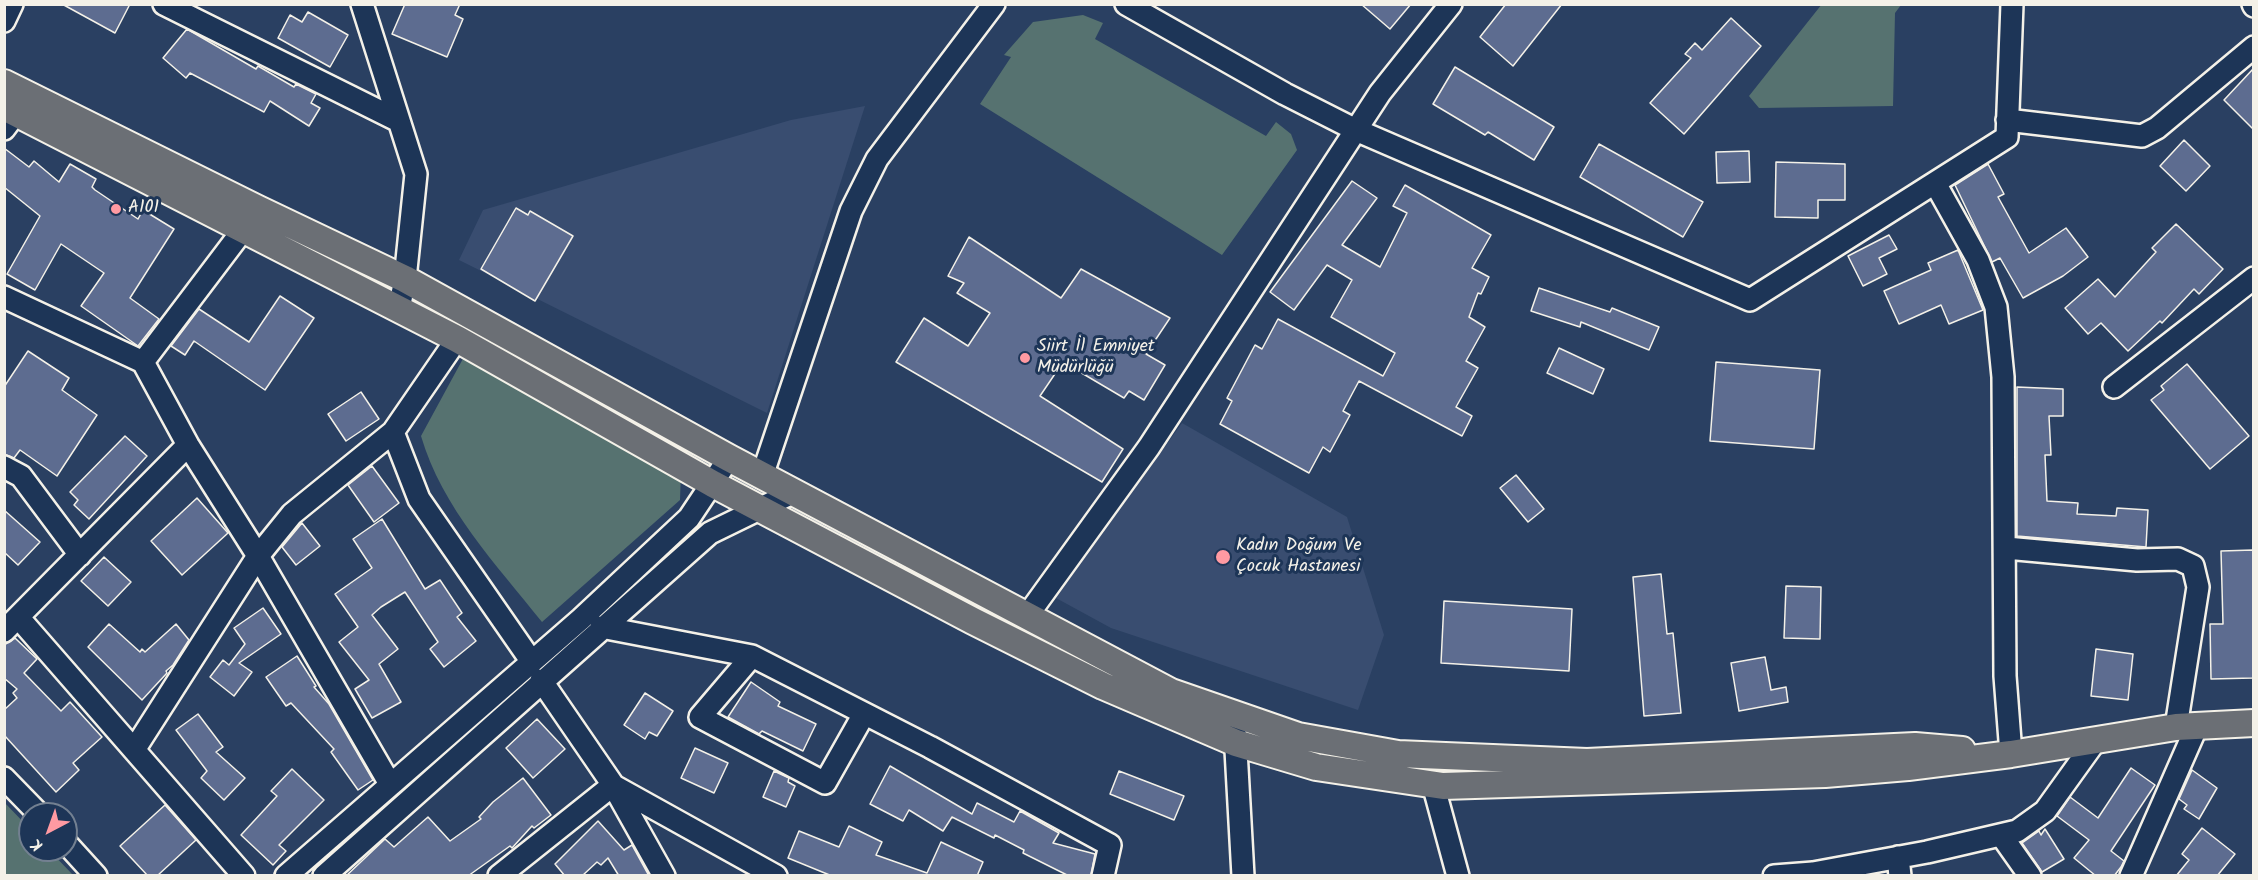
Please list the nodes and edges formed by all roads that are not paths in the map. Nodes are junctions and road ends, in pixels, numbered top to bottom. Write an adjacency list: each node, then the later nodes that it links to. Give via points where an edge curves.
1 (12, 4): 8 (street)
2 (362, 4): 13 (street)
3 (994, 4): 28 (street, via 878,159 851,211)
4 (1126, 4): 14 (street)
5 (1451, 4): 14 (street, via 1380,93)
6 (2012, 4): 12 (street)
7 (165, 5): 13 (street)
8 (4, 21)
9 (2253, 47): 12 (street, via 2157,128 2142,136)
10 (4, 83): 18 (main road)
11 (8, 116): 16 (main road)
12 (2007, 120): 15 (street, via 2007,137)
13 (399, 121): 18 (street, via 416,174)
14 (1356, 130): 15 (street, via 1750,300); 35 (street, via 1149,447)
15 (1935, 183): 32 (street, via 1978,260 1996,307 2003,377)
16 (243, 230): 20 (main road); 22 (street)
17 (2253, 278): 23 (street)
18 (405, 279): 20 (street); 26 (main road)
19 (4, 297): 22 (street)
20 (399, 309): 21 (main road)
21 (457, 339): 24 (street); 29 (main road)
22 (143, 362): 25 (street)
23 (2114, 387)
24 (393, 432): 34 (street, via 292,514); 39 (street, via 419,499)
25 (188, 446): 33 (street); 34 (street)
26 (729, 458): 28 (main road); 29 (street)
27 (4, 467): 33 (street, via 21,476)
28 (763, 473): 30 (main road)
29 (713, 484): 31 (main road); 39 (street, via 689,518)
30 (794, 492): 31 (street); 35 (main road)
31 (760, 508): 37 (street, via 710,533); 45 (main road, via 1103,686)
32 (2006, 548): 43 (street, via 2178,560 2193,566 2198,587); 47 (street, via 2005,676)
33 (80, 555): 36 (street)
34 (258, 556): 46 (street); 49 (street)
35 (1027, 616): 41 (main road, via 1171,692)
36 (9, 626): 46 (street)
37 (601, 627): 38 (street); 39 (street)
38 (752, 656): 40 (street); 40 (street, via 700,717 825,783)
39 (536, 671): 49 (street); 51 (street); 60 (street)
40 (864, 714): 64 (street, via 1110,845)
41 (1234, 714): 45 (street); 47 (main road, via 1298,736 1427,756 1587,762 1915,746)
42 (2253, 723): 43 (main road)
43 (2187, 726): 44 (main road); 69 (street)
44 (2096, 740): 47 (main road); 53 (street, via 2045,811 2017,831)
45 (1236, 743): 50 (main road, via 1316,767); 65 (street)
46 (134, 750): 58 (street)
47 (2011, 754): 50 (main road, via 1825,774)
48 (4, 778): 52 (street)
49 (390, 784): 59 (street)
50 (1433, 784): 66 (street)
51 (613, 785): 61 (street); 62 (street); 63 (street)
52 (27, 802)
53 (2001, 835): 55 (street); 68 (street)
54 (78, 856): 57 (street)
55 (1899, 866): 56 (street)
56 (1798, 875): 67 (street)
57 (96, 876)
58 (244, 876)
59 (286, 876)
60 (324, 876)
61 (499, 876)
62 (664, 876)
63 (776, 876)
64 (1103, 876)
65 (1243, 876)
66 (1458, 876)
67 (1774, 876)
68 (2030, 876)
69 (2131, 876)

